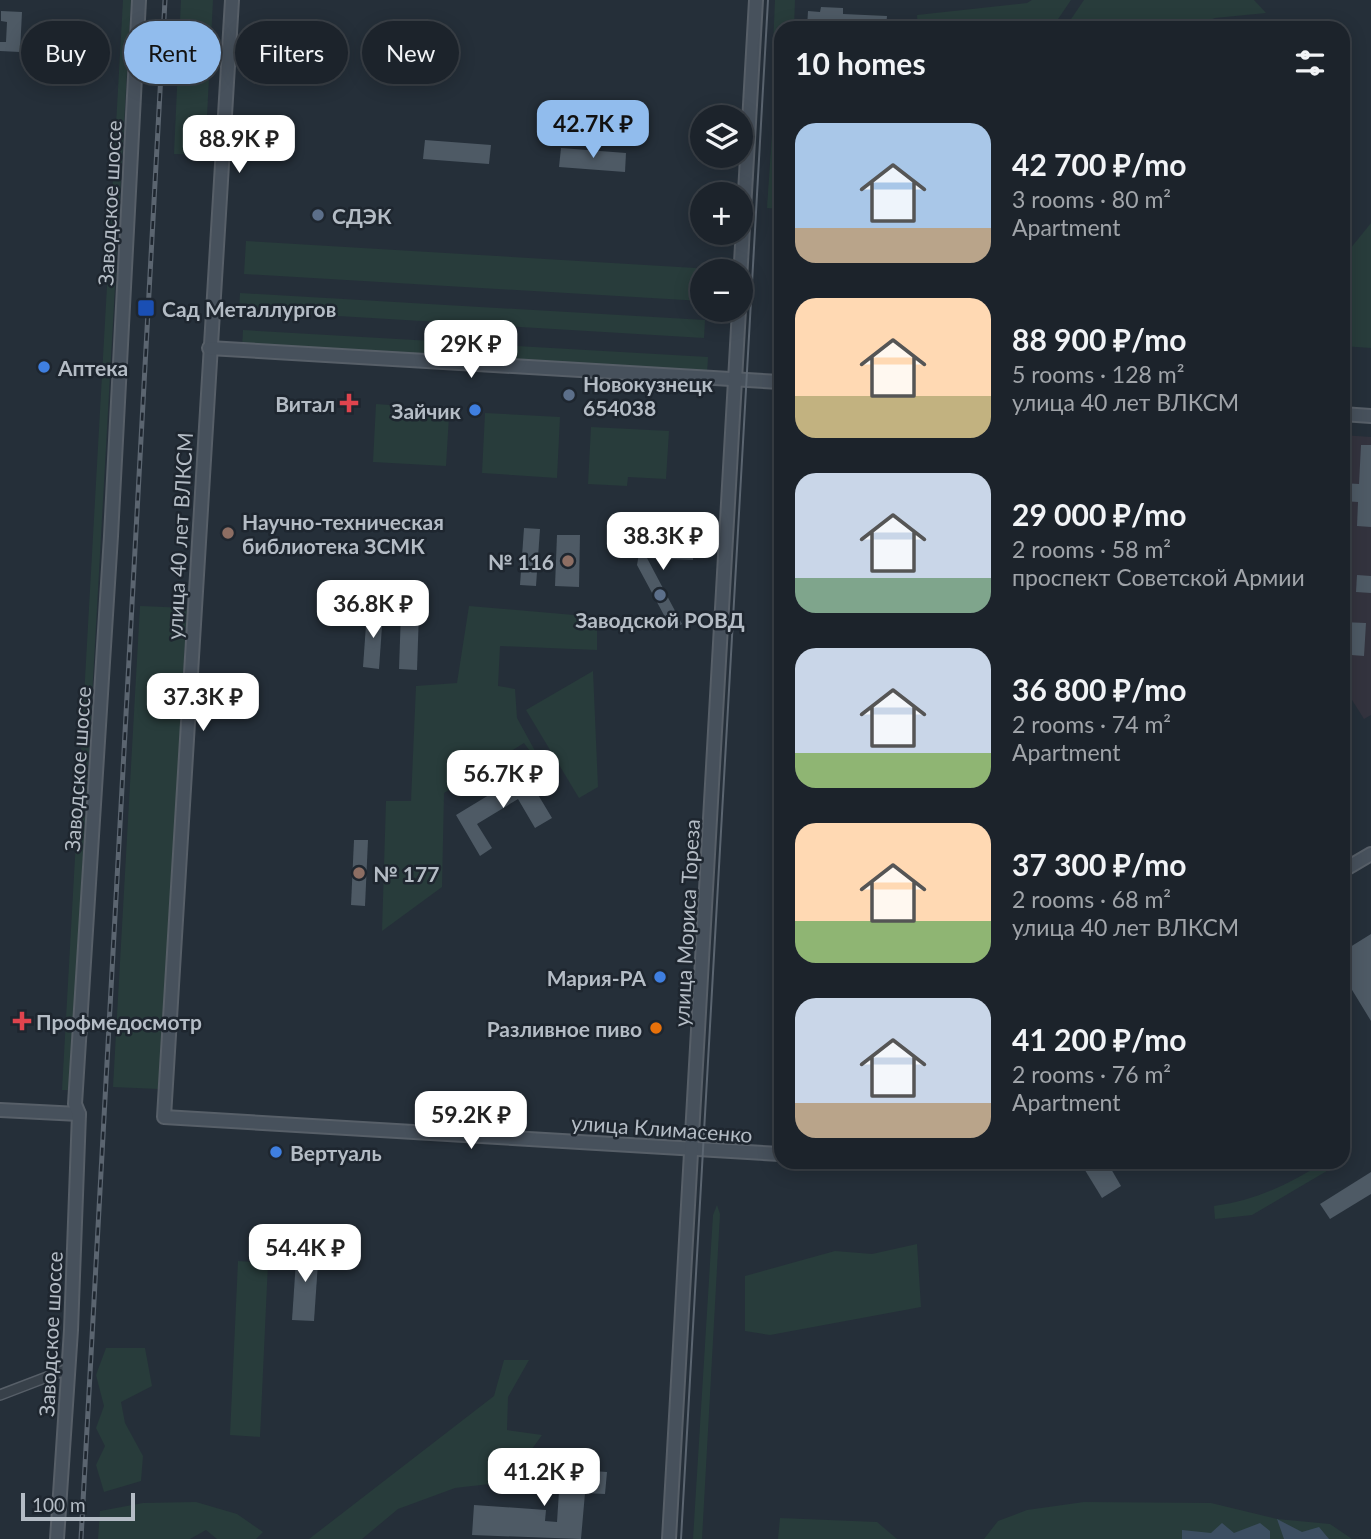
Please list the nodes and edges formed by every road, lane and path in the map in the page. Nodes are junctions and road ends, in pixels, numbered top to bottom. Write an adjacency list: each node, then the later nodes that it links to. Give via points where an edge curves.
1 (139, 0): 14 (street, Заводское шоссе, via 76,1090)
2 (232, 0): 6 (street, улица 40 лет ВЛКСМ)
3 (756, 0): 4 (street)
4 (741, 259)
5 (737, 322): 7 (street, улица Мориса Тореза)
6 (209, 348): 7 (street); 15 (street, улица 40 лет ВЛКСМ)
7 (734, 379): 8 (street); 16 (street, улица Мориса Тореза)
8 (774, 382)
9 (1350, 415): 10 (street)
10 (1371, 416)
11 (1371, 854): 12 (street)
12 (1350, 867)
13 (0, 1110): 14 (street)
14 (79, 1114): 18 (street, Заводское шоссе)
15 (164, 1117): 16 (street, улица Климасенко)
16 (693, 1150): 17 (street, улица Климасенко); 21 (street, улица Мориса Тореза)
17 (774, 1154)
18 (68, 1369): 19 (street); 20 (street, Заводское шоссе)
19 (0, 1395)
20 (57, 1539)
21 (669, 1539)

